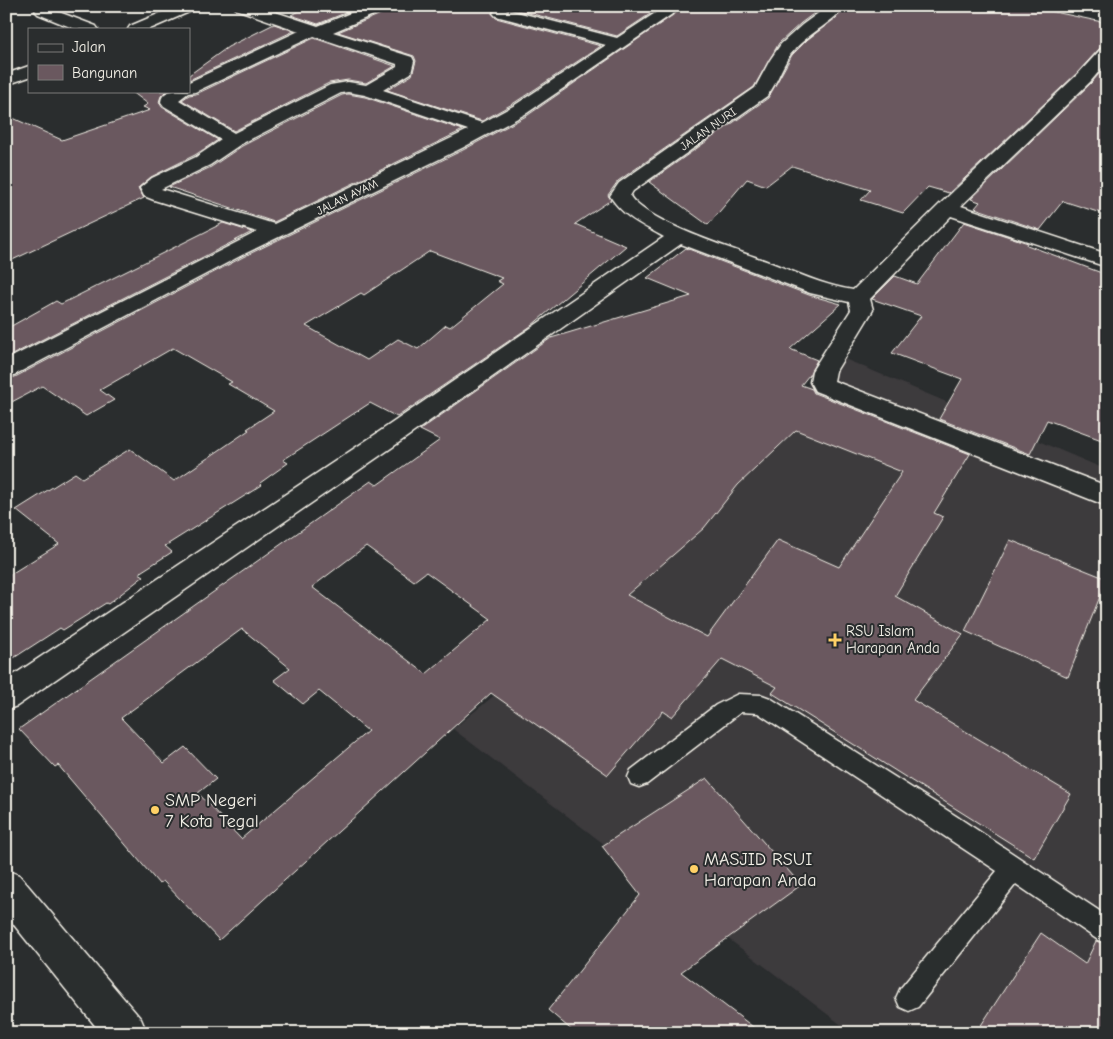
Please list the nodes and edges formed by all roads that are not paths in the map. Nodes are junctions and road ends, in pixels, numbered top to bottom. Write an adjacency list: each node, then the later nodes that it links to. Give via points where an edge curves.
1 (191, 6): 11 (street)
2 (242, 6): 12 (street)
3 (382, 6): 12 (street)
4 (677, 6): 13 (street, JALAN AYAM)
5 (838, 6): 24 (street, JALAN NURI, via 782,54 768,85 761,92 626,187 620,196 625,204 650,222)
6 (1103, 6): 7 (street)
7 (1107, 7)
8 (43, 11): 10 (street)
9 (500, 13): 13 (street)
10 (87, 28)
11 (138, 28)
12 (316, 31): 17 (street); 18 (street, via 406,61 405,69)
13 (620, 44): 20 (street, JALAN AYAM, via 521,109)
14 (1103, 62): 22 (street)
15 (28, 71): 16 (street)
16 (6, 80)
17 (190, 88)
18 (369, 91): 20 (street); 21 (street, via 348,87 336,89)
19 (179, 92): 21 (street, via 170,98 170,102)
20 (483, 129): 23 (street, JALAN AYAM)
21 (234, 140): 23 (street, via 203,161 159,182 150,188 151,192)
22 (947, 208): 25 (street); 26 (street)
23 (277, 232): 27 (street, JALAN AYAM)
24 (679, 236): 26 (street, via 818,288); 29 (street)
25 (1107, 260)
26 (858, 297): 28 (street, via 862,310 824,371 824,386)
27 (6, 370)
28 (1107, 497)
29 (6, 697)
30 (639, 777): 31 (lane, via 724,711 738,703 762,704)
31 (1014, 868): 33 (lane); 34 (lane)
32 (6, 887): 35 (street)
33 (1107, 931)
34 (909, 998)
35 (127, 1033)

